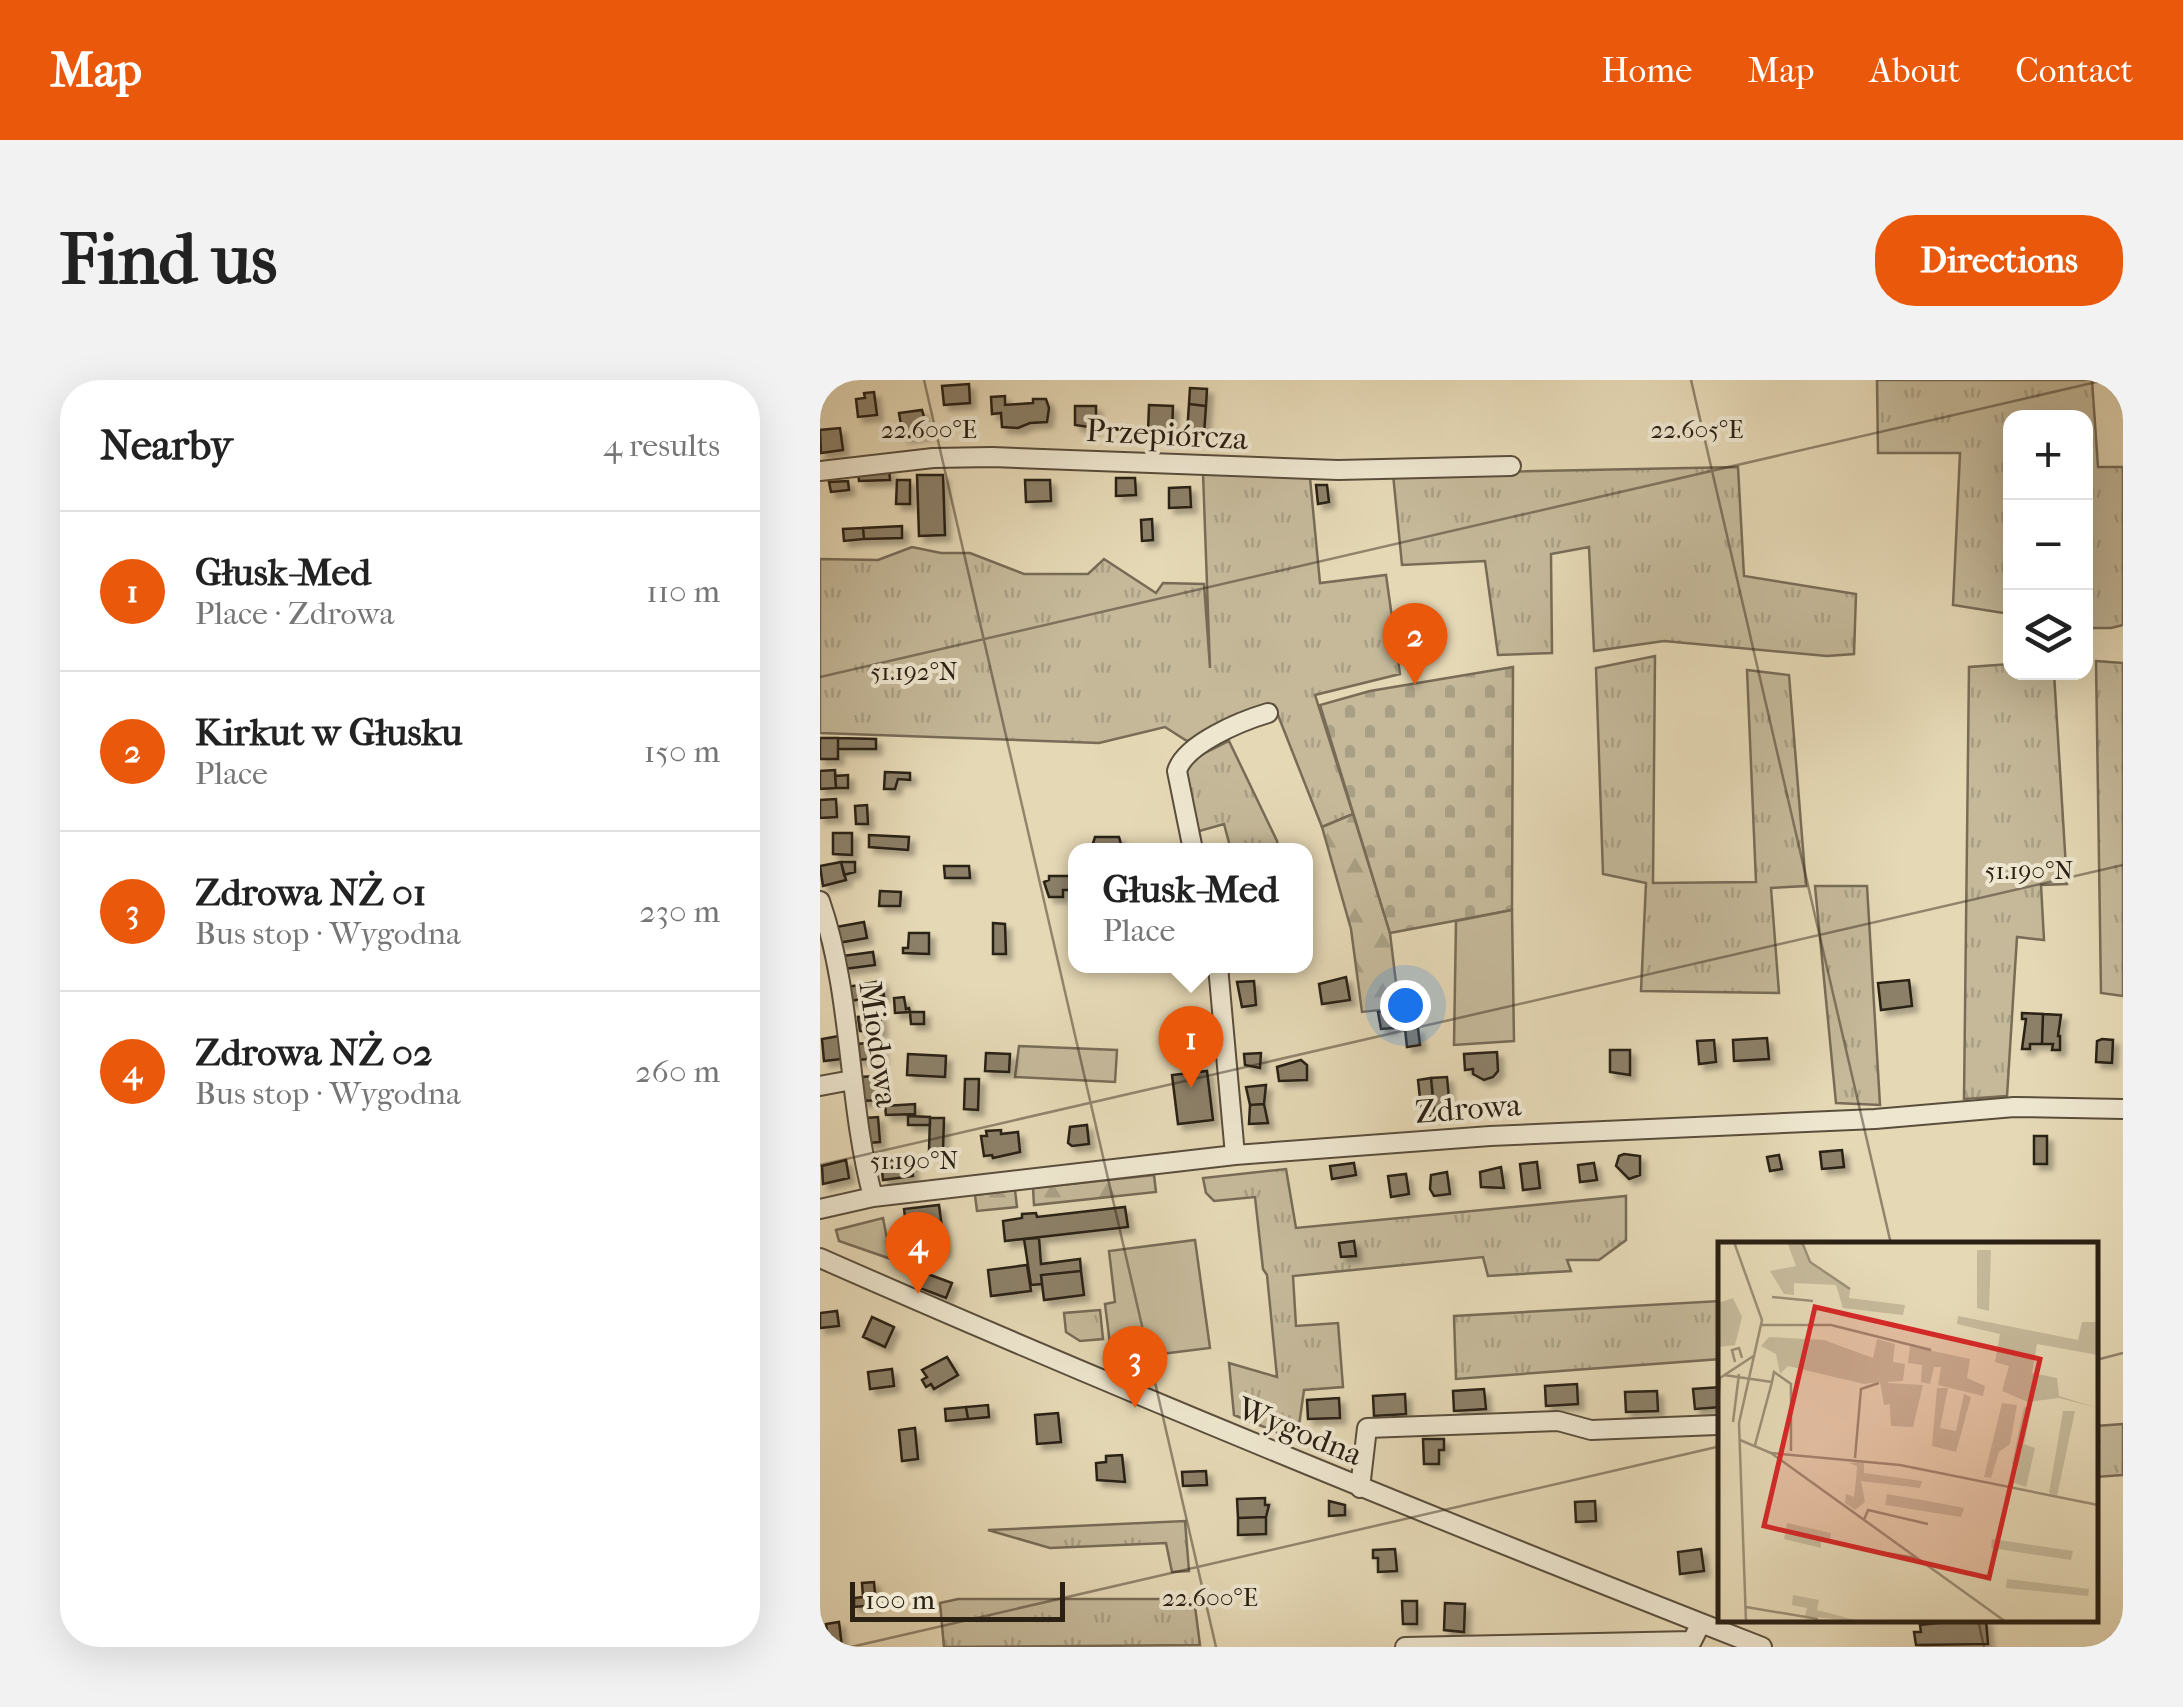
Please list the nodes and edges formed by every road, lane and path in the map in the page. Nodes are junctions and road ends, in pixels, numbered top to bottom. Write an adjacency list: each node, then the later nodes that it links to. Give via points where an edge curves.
1 (1511, 466): 2 (street, Przepiórcza, via 1338,470 992,457)
2 (820, 471)
3 (1268, 713): 4 (street, via 1192,747 1180,759 1176,771)
4 (1191, 843)
5 (820, 900): 7 (street, Miodowa, via 840,979)
6 (1219, 973): 10 (street)
7 (852, 1080): 8 (street); 11 (street, Miodowa)
8 (820, 1086)
9 (2123, 1109): 10 (street, Zdrowa, via 2014,1107)
10 (1235, 1155): 11 (street, Zdrowa)
11 (873, 1197): 12 (street, Zdrowa)
12 (820, 1209)
13 (820, 1258): 15 (street, Wygodna)
14 (1716, 1425): 15 (street, via 1591,1430 1558,1421 1368,1428)
15 (1360, 1488): 16 (street, Wygodna)
16 (1702, 1623): 17 (street, via 1692,1642); 18 (street, Wygodna)
17 (1406, 1647)
18 (1762, 1647)

